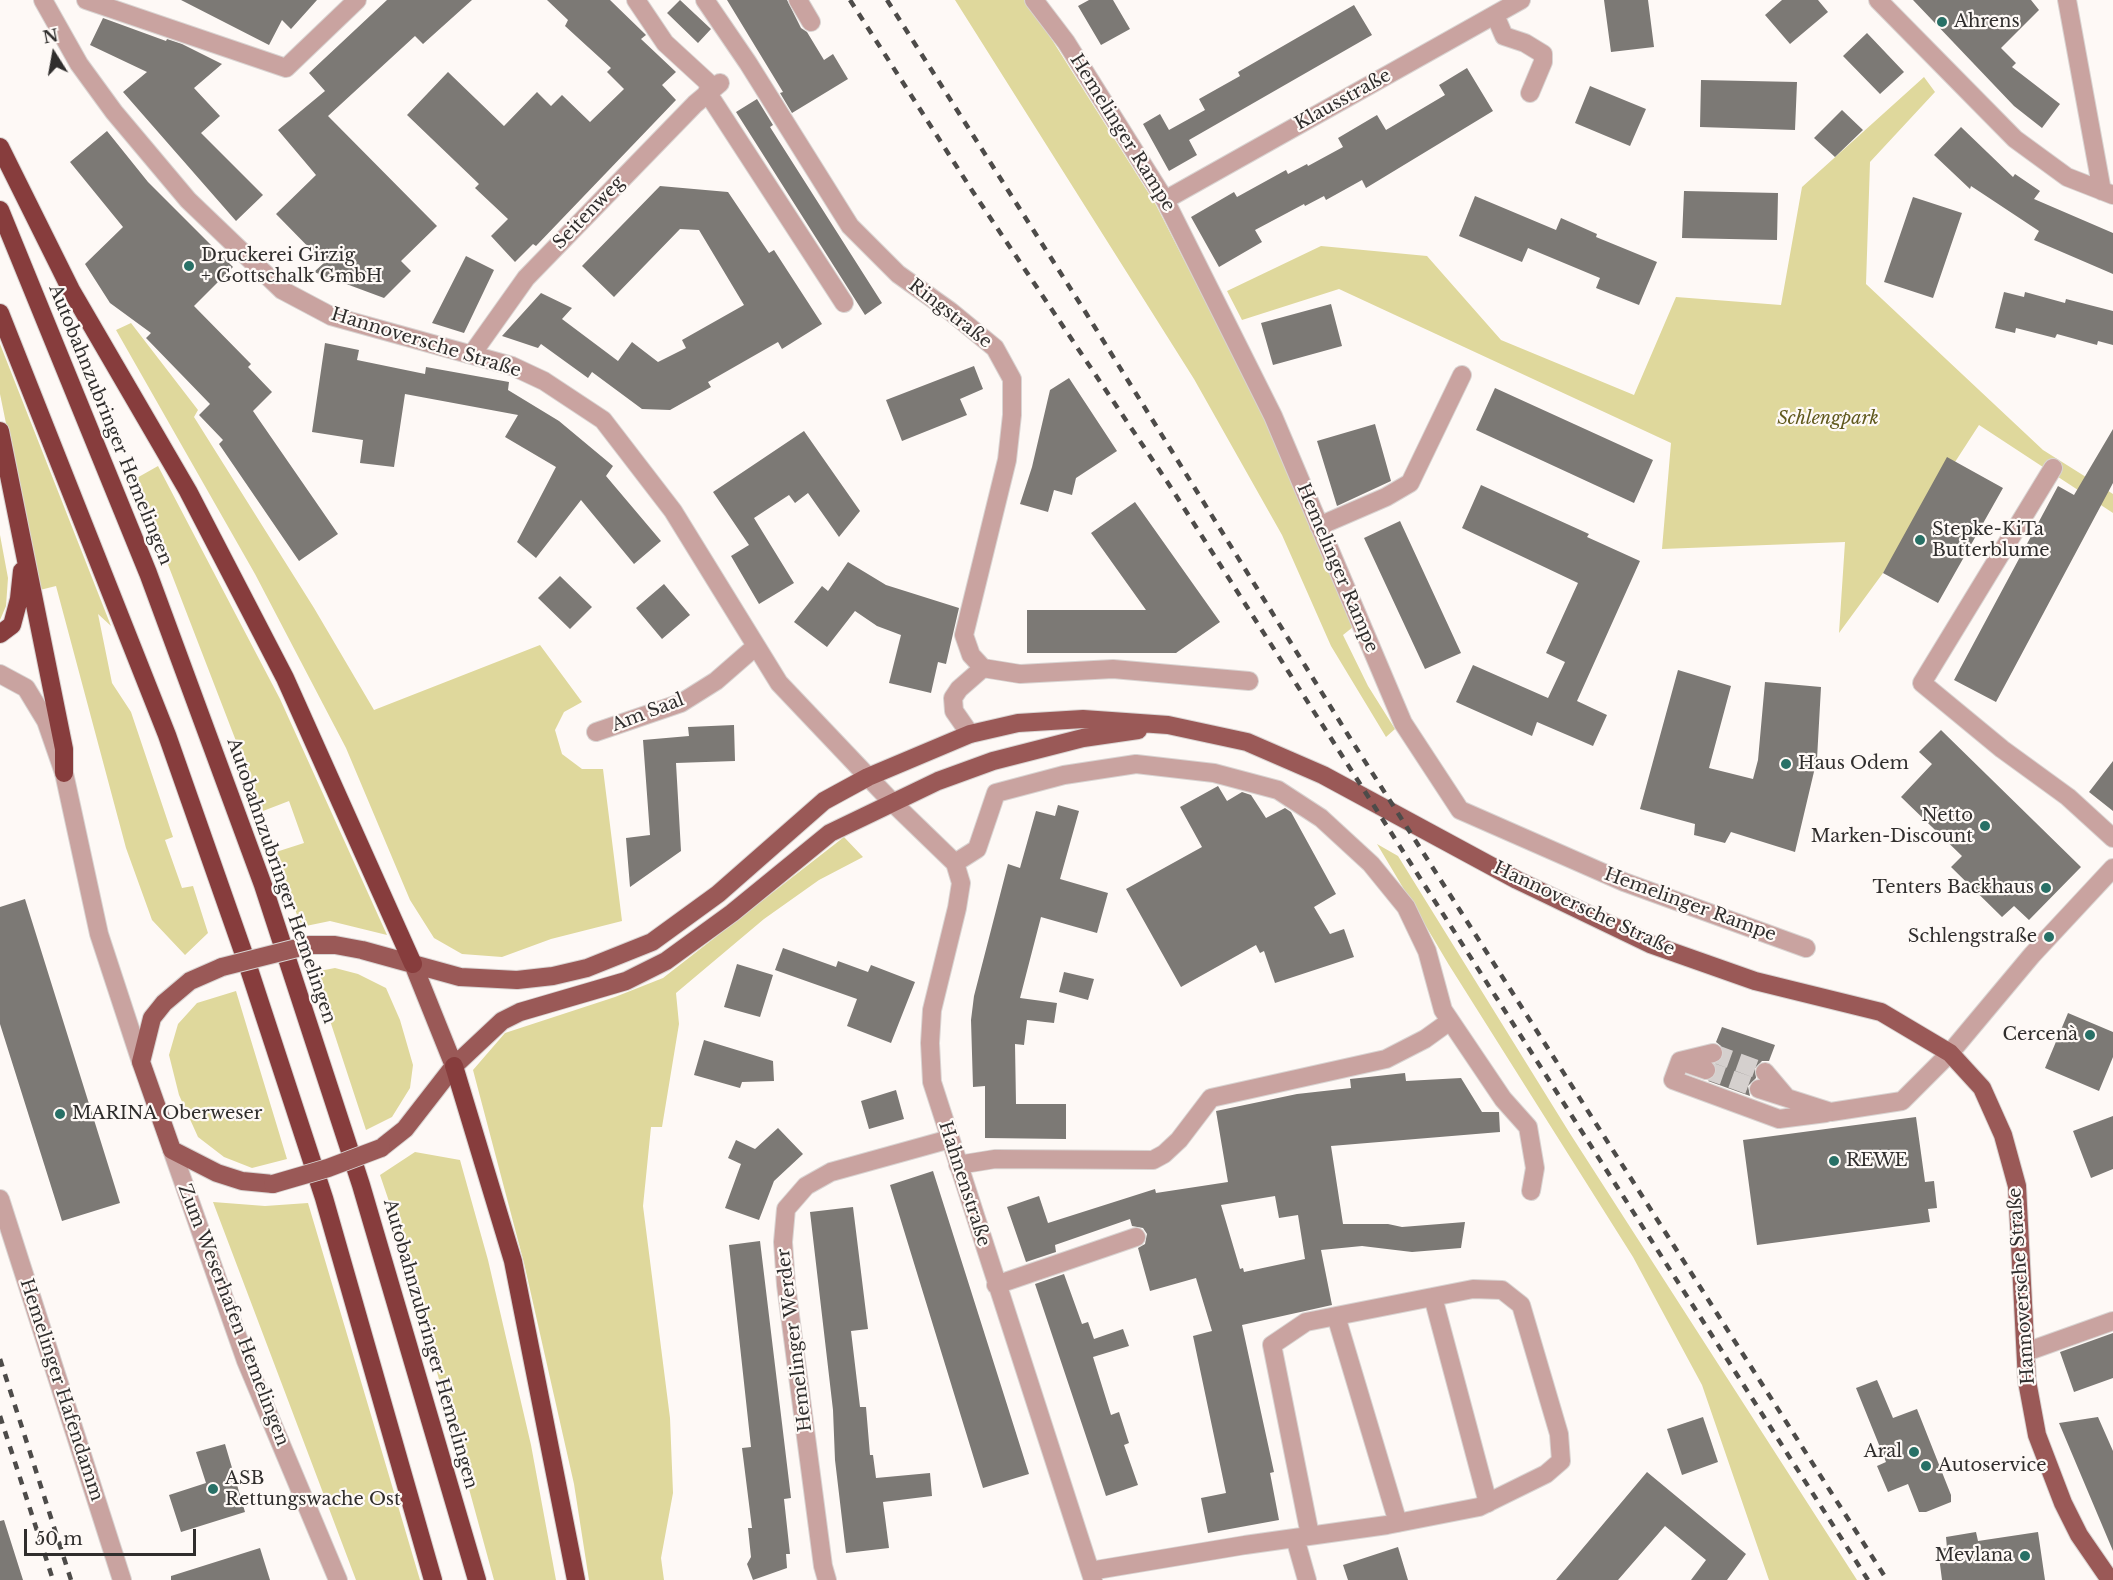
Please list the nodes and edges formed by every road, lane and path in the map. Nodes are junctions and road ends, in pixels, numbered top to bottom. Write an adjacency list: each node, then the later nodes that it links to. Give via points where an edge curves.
1 (86, 0): 2 (street, via 286,68)
2 (357, 0)
3 (636, 0): 13 (street, via 665,43)
4 (705, 0): 29 (street, Ringstraße, via 850,226 898,274 995,348 1011,379 1012,415 1006,460 964,635 971,655)
5 (798, 0): 12 (street)
6 (1034, 0): 17 (street, Hemelinger Rampe, via 1066,42)
7 (1521, 0): 11 (street, Klausstraße)
8 (1878, 0): 16 (street, via 2015,138 2067,177)
9 (2067, 0): 16 (street)
10 (49, 2): 21 (street, Hannoversche Straße, via 79,64 141,144 188,200 282,290 330,316)
11 (1495, 15): 14 (street, via 1504,36 1543,54 1544,62); 17 (street, Klausstraße)
12 (812, 22)
13 (714, 88): 19 (street); 21 (street, Seitenweg, via 526,278)
14 (1530, 93)
15 (0, 147): 42 (highway, via 71,290 188,491 285,678)
16 (2107, 193)
17 (1165, 200): 25 (street, Hemelinger Rampe, via 1273,416)
18 (0, 210): 70 (highway, Autobahnzubringer Hemelingen, via 148,573 262,885 361,1185)
19 (844, 303)
20 (0, 313): 69 (highway, via 167,735 224,895 324,1198)
21 (472, 354): 28 (street, Hannoversche Straße, via 544,381 603,420 673,511)
22 (1462, 375): 25 (street, via 1410,483)
23 (0, 431): 26 (highway)
24 (2053, 468): 38 (street, via 1922,683)
25 (1320, 526): 41 (street, Hemelinger Rampe, via 1403,723 1460,810 1624,882)
26 (24, 552): 27 (highway, via 12,625); 35 (highway, via 64,749)
27 (0, 634)
28 (755, 647): 33 (street, Am Saal, via 716,681 681,703); 36 (street, Hannoversche Straße, via 779,683)
29 (982, 668): 31 (street, via 1020,674 1113,669); 34 (street, via 953,698 954,711)
30 (0, 674): 35 (street, via 27,688 46,721)
31 (1249, 681)
32 (1168, 725): 34 (main road, Hannoversche Straße, via 1083,719 1018,723); 37 (main road, Hannoversche Straße, via 1083,738 993,761); 45 (main road, Hannoversche Straße, via 1247,742 1323,775 1517,880 1650,944 1755,981 1881,1012)
33 (596, 732)
34 (970, 734): 36 (main road, Hannoversche Straße)
35 (64, 773): 47 (street, via 99,934)
36 (868, 777): 37 (street, Hannoversche Straße); 42 (main road, via 824,801 718,894 652,942 587,968 517,980 460,977)
37 (892, 802): 39 (street); 48 (main road, via 830,833 666,961 626,981 520,1012 502,1021)
38 (2113, 838)
39 (955, 863): 43 (street, via 977,849 996,793 1064,775 1136,764 1214,773 1278,790 1321,818 1371,864 1406,907 1427,951 1443,1010); 52 (street, Hahnenstraße, via 961,883 932,1010 930,1043 932,1082)
40 (2113, 868): 45 (street, via 2032,955)
41 (1806, 948)
42 (413, 964): 47 (main road, bridge, via 335,945 309,945 222,967 190,981 164,1003 152,1018); 48 (main road)
43 (1450, 1021): 54 (street, via 1386,1059 1211,1098 1179,1140 1153,1160 995,1159); 55 (street, via 1503,1099 1528,1127 1535,1168)
44 (1713, 1053): 46 (street)
45 (1950, 1053): 51 (street, via 1902,1101); 62 (main road, Hannoversche Straße, via 1982,1088 2018,1186)
46 (1680, 1061): 49 (street); 51 (street, via 1673,1080 1779,1119)
47 (141, 1062): 53 (main road)
48 (454, 1066): 53 (main road, bridge, via 405,1129 381,1148 328,1168 273,1184 242,1181); 71 (highway, via 513,1261)
49 (1706, 1070)
50 (1762, 1080): 51 (street, via 1787,1098)
51 (1831, 1112)
52 (950, 1139): 54 (street, Hahnenstraße); 72 (street, Hemelinger Werder, via 831,1172 806,1186 786,1209 786,1285)
53 (172, 1150): 68 (street, Zum Weserhafen Hemelingen, via 246,1361)
54 (958, 1165): 58 (street, Hahnenstraße)
55 (1531, 1191)
56 (0, 1199): 67 (street, Hemelinger Hafendamm)
57 (1136, 1237): 58 (street)
58 (996, 1285): 66 (street, Hahnenstraße)
59 (1433, 1297): 60 (street); 63 (street); 63 (street, via 1473,1289 1502,1290 1521,1305 1558,1434 1561,1461 1546,1474)
60 (1336, 1316): 64 (street); 65 (street, via 1306,1322 1272,1345)
61 (2113, 1321): 62 (street)
62 (2026, 1352): 74 (main road, Hannoversche Straße, via 2032,1414 2055,1485 2079,1535)
63 (1488, 1503): 64 (street)
64 (1398, 1523): 65 (street)
65 (1303, 1536): 66 (street); 73 (street)
66 (1091, 1576)
67 (122, 1580)
68 (338, 1580)
69 (433, 1580)
70 (477, 1580)
71 (576, 1580)
72 (827, 1580)
73 (1307, 1580)
74 (2110, 1580)

